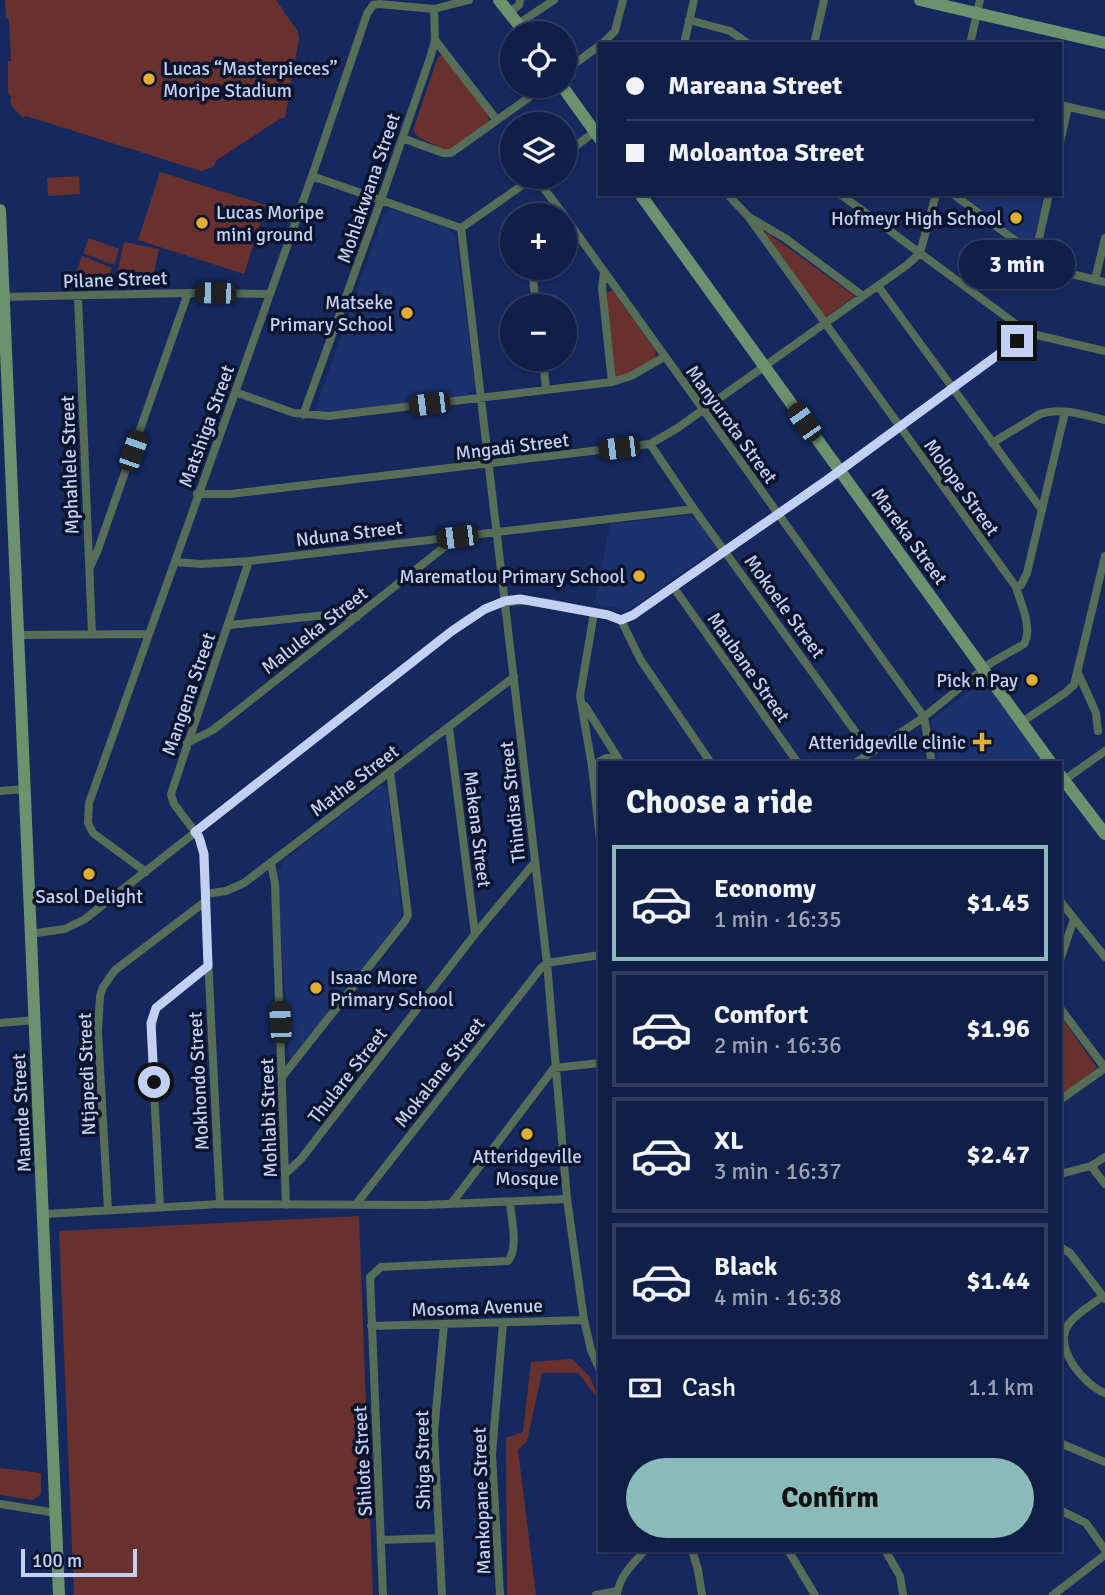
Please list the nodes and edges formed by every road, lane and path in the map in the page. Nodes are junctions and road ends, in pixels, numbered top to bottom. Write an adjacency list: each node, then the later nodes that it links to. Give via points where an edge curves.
1 (469, 0): 10 (street, Matshiga Street)
2 (499, 0): 11 (street)
3 (520, 0): 11 (street)
4 (554, 0): 15 (street)
5 (623, 0): 17 (street, via 615,31)
6 (694, 0): 13 (street)
7 (824, 0): 20 (street)
8 (920, 0): 12 (street)
9 (980, 0): 12 (street)
10 (434, 9): 16 (street, Mohlakwana Street); 34 (street, Matshiga Street, via 385,3 370,9)
11 (510, 12): 14 (street)
12 (977, 15): 21 (street); 22 (street)
13 (689, 20): 18 (street); 19 (street, via 730,30)
14 (516, 21)
15 (530, 21)
16 (435, 40): 29 (street); 32 (street, Mohlakwana Street)
17 (603, 42)
18 (684, 42)
19 (746, 42)
20 (814, 42)
21 (970, 42)
22 (1105, 43)
23 (598, 46): 24 (street)
24 (577, 62)
25 (528, 98): 29 (street)
26 (571, 98): 31 (street)
27 (1064, 106): 28 (street); 30 (street)
28 (1105, 115)
29 (496, 120): 32 (street, via 447,154)
30 (1062, 124)
31 (598, 133): 33 (street)
32 (402, 138): 43 (street, Mohlakwana Street)
33 (577, 146)
34 (312, 176): 43 (street); 57 (street, Matshiga Street)
35 (517, 189): 47 (street)
36 (544, 189): 44 (street, Manyurota Street)
37 (641, 196): 65 (street, Mareka Street)
38 (729, 196): 46 (street, Molope Street)
39 (843, 196): 50 (street)
40 (935, 196): 50 (street)
41 (956, 196): 51 (street)
42 (1049, 196): 51 (street)
43 (381, 200): 47 (street); 74 (street, Mohlakwana Street)
44 (555, 203)
45 (0, 210): 59 (street, Maunde Street)
46 (747, 215): 58 (street, Molope Street); 61 (street, Molope Street)
47 (461, 228): 71 (street, Thindisa Street)
48 (577, 233): 52 (street, Manyurota Street)
49 (1105, 238): 53 (street)
50 (920, 253): 55 (street, Mngadi Street); 62 (street)
51 (1035, 256): 53 (street, via 1055,270)
52 (604, 272): 64 (street, Manyurota Street); 67 (street)
53 (1095, 280): 54 (street)
54 (1105, 282)
55 (878, 286): 58 (street, Mngadi Street); 68 (street)
56 (188, 293): 57 (street, Pilane Street); 60 (street, Pilane Street); 92 (street)
57 (270, 294): 70 (street, Matshiga Street)
58 (863, 296): 61 (street, Mngadi Street)
59 (2, 297): 60 (street, Pilane Street); 79 (street, Maunde Street)
60 (78, 297): 92 (street, Mphahlele Street)
61 (825, 325): 65 (street, Mngadi Street); 76 (street, Molope Street)
62 (1028, 333): 63 (street); 68 (street)
63 (1105, 351)
64 (664, 357): 67 (street); 72 (street, Manyurota Street)
65 (765, 366): 72 (street, Mngadi Street); 81 (street, Mareka Street)
66 (544, 371): 69 (street)
67 (612, 382): 69 (street)
68 (952, 389): 76 (street); 77 (street)
69 (547, 390): 71 (street)
70 (235, 392): 74 (street); 82 (street, Matshiga Street)
71 (480, 398): 74 (street); 80 (street, Thindisa Street)
72 (704, 409): 78 (street, Mngadi Street); 85 (street, Manyurota Street)
73 (1065, 412): 75 (street); 77 (street, via 1040,414); 84 (street)
74 (303, 415)
75 (1105, 420)
76 (899, 428): 81 (street); 93 (street, Molope Street)
77 (992, 443): 84 (street)
78 (650, 444): 80 (street, Mngadi Street); 83 (street, Mokoele Street)
79 (5, 460): 102 (street, Maunde Street)
80 (489, 464): 82 (street, Mngadi Street); 86 (street, Thindisa Street)
81 (839, 471): 85 (street); 103 (street, Mareka Street)
82 (197, 494): 91 (street, Matshiga Street)
83 (694, 509): 86 (street, Nduna Street); 88 (street, Mokoele Street)
84 (1042, 510): 93 (street, via 1027,573)
85 (779, 514): 88 (street); 107 (street, Manyurota Street)
86 (496, 531): 87 (street, Nduna Street); 95 (street, Thindisa Street)
87 (457, 537): 90 (street, Nduna Street); 97 (street, Maluleka Street)
88 (726, 550): 94 (street); 113 (street, Mokoele Street)
89 (1105, 556): 104 (street)
90 (249, 561): 91 (street, Nduna Street); 99 (street, Mangena Street)
91 (175, 562): 101 (street, Matshiga Street)
92 (89, 567): 100 (street, Mphahlele Street)
93 (1016, 587): 103 (street, Molope Street, via 1026,642)
94 (674, 589): 98 (street); 117 (street, Maubane Street)
95 (505, 601): 96 (street, via 535,601); 105 (street, Thindisa Street); 128 (street, via 452,631)
96 (594, 613): 98 (street); 106 (street)
97 (356, 617): 99 (street, via 336,614); 111 (street, Maluleka Street, via 206,735)
98 (621, 620): 116 (street, via 640,659)
99 (229, 625): 111 (street, Mangena Street)
100 (92, 633): 101 (street); 102 (street)
101 (147, 634): 132 (street, Matshiga Street, via 87,817 93,833)
102 (18, 635): 125 (street, Maunde Street)
103 (984, 669): 107 (street); 108 (street, Mareka Street)
104 (1078, 673): 108 (street, via 1065,693); 110 (street, via 1092,702)
105 (514, 677): 109 (street, Mathe Street); 130 (street, Thindisa Street)
106 (581, 701): 114 (street); 122 (street)
107 (924, 717): 113 (street); 119 (street)
108 (1022, 723): 120 (street, Mareka Street)
109 (449, 727): 123 (street, Mathe Street); 137 (street, Makena Street)
110 (1098, 731)
111 (187, 743): 128 (street, Mangena Street, via 171,794)
112 (1105, 751): 124 (street)
113 (870, 752): 118 (street)
114 (619, 760): 115 (street)
115 (601, 761)
116 (710, 761)
117 (797, 761)
118 (858, 761)
119 (932, 761)
120 (1050, 761)
121 (598, 763): 122 (street)
122 (592, 766): 127 (street)
123 (390, 771): 131 (street, Mathe Street); 149 (street, via 408,915)
124 (1062, 779): 129 (street)
125 (25, 789): 126 (street); 136 (street, Maunde Street)
126 (0, 791)
127 (598, 821)
128 (195, 832): 132 (street); 133 (street, Mokhondo Street, via 204,854)
129 (1105, 834)
130 (535, 862): 137 (street, Thulare Street); 141 (street, Thindisa Street)
131 (271, 863): 133 (street, Mathe Street, via 238,886); 149 (street, Mohlabi Street)
132 (146, 872): 136 (street, via 74,926)
133 (205, 898): 142 (street, Mokhondo Street); 163 (street, Ntjapedi Street, via 115,970 100,996)
134 (1062, 904): 135 (street)
135 (1074, 919): 138 (street); 140 (street)
136 (29, 934): 144 (street, Maunde Street)
137 (475, 934): 153 (street, Thulare Street)
138 (1062, 954)
139 (598, 955): 141 (street)
140 (1105, 957)
141 (547, 963): 147 (street, Thindisa Street); 158 (street, Mokalane Street)
142 (208, 966): 159 (street, Mokhondo Street); 162 (street, via 161,1002 153,1014)
143 (1062, 1010): 148 (street)
144 (36, 1020): 145 (street); 164 (street, Maunde Street)
145 (0, 1023)
146 (598, 1063): 147 (street)
147 (554, 1068): 156 (street, Thindisa Street); 160 (street)
148 (1105, 1068): 150 (street)
149 (282, 1077): 153 (street, Mohlabi Street)
150 (1062, 1099)
151 (1105, 1157): 152 (street)
152 (1091, 1166): 154 (street); 155 (street)
153 (286, 1173): 161 (street, Mohlabi Street)
154 (1062, 1173)
155 (1105, 1184)
156 (567, 1199): 157 (street); 167 (street, Thindisa Street)
157 (510, 1202): 160 (street); 170 (street, Shilote Street, via 513,1248 508,1261 381,1267 372,1273 369,1284)
158 (357, 1203): 160 (street); 161 (street)
159 (220, 1204): 161 (street); 162 (street)
160 (451, 1204)
161 (286, 1205)
162 (160, 1208): 163 (street)
163 (108, 1210): 164 (street)
164 (44, 1214): 177 (street, Maunde Street)
165 (1062, 1248): 166 (street)
166 (1104, 1298): 172 (street, via 1074,1317 1065,1338 1074,1365 1097,1390)
167 (584, 1320): 168 (street, Mosoma Avenue); 171 (street, Thindisa Street)
168 (503, 1323): 169 (street, Mosoma Avenue); 189 (street, Mankopane Street, via 492,1454)
169 (444, 1324): 170 (street, Mosoma Avenue); 178 (street, Shiga Street, via 434,1433)
170 (371, 1326): 179 (street, Shilote Street)
171 (598, 1366)
172 (1105, 1392)
173 (1062, 1444): 174 (street)
174 (1105, 1462)
175 (0, 1504): 177 (street)
176 (1062, 1511): 184 (street, via 1086,1522)
177 (56, 1513): 186 (street, Maunde Street)
178 (439, 1538): 179 (street); 188 (street, Shiga Street)
179 (381, 1540): 187 (street, Shilote Street)
180 (643, 1552): 185 (street, via 623,1577)
181 (693, 1552): 191 (street)
182 (789, 1552): 192 (street)
183 (886, 1552): 193 (street, via 900,1576)
184 (1105, 1552): 194 (street)
185 (617, 1593): 190 (street)
186 (59, 1595)
187 (383, 1595)
188 (442, 1595)
189 (500, 1595)
190 (596, 1595)
191 (702, 1595)
192 (816, 1595)
193 (902, 1595)
194 (1053, 1595)

